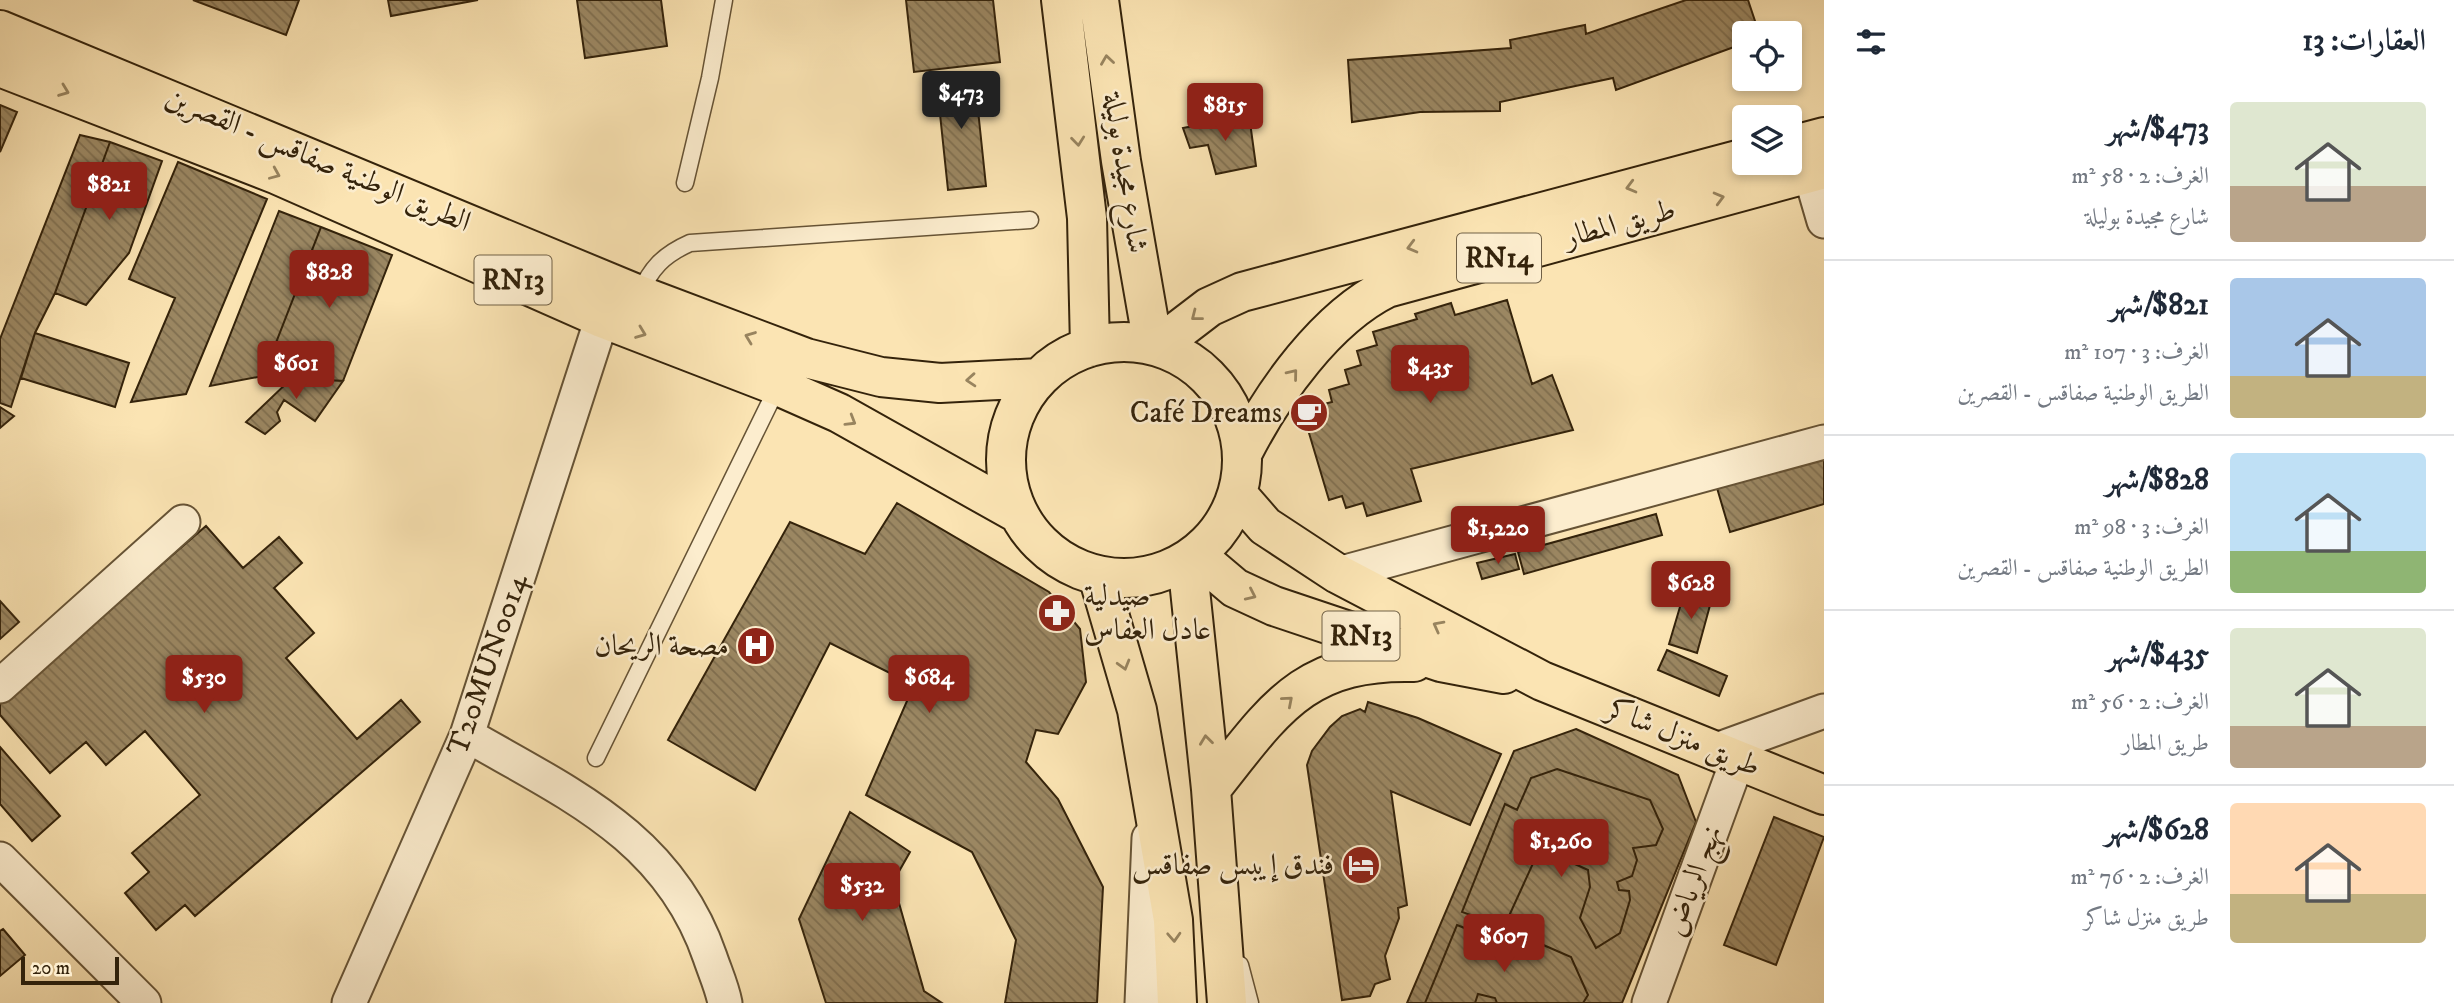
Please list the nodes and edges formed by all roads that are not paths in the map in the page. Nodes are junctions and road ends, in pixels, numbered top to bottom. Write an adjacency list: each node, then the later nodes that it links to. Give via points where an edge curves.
1 (724, 0): 8 (lane)
2 (1061, 0): 14 (main road, شارع مجيدة بوليلة, one-way to 14, via 1087,218)
3 (1099, 0): 13 (main road, شارع مجيدة بوليلة, one-way to 3, via 1121,161)
4 (0, 30): 11 (main road, الطريق الوطنية صفاقس - القصرين / RN13)
5 (0, 67): 12 (main road, الطريق الوطنية صفاقس - القصرين / RN13, one-way to 12, via 278,175)
6 (1810, 154): 10 (street); 18 (main road, طريق المطار / RN14, one-way to 6, via 1264,412 1294,372 1366,298)
7 (1732, 161): 13 (main road, طريق المطار / RN14, one-way to 13, via 1242,292 1209,307)
8 (685, 183)
9 (1030, 220): 11 (lane, via 690,243 666,254 649,273)
10 (1824, 221)
11 (639, 295): 15 (main road, الطريق الوطنية صفاقس - القصرين / RN13, one-way to 11, via 940,383 881,377 806,358)
12 (603, 318): 16 (main road, الطريق الوطنية صفاقس - القصرين / RN13, one-way to 16); 29 (street, T20MUN0014)
13 (1155, 346): 14 (main road, via 1121,341); 18 (main road, via 1191,362 1217,386 1236,417)
14 (1090, 347): 15 (main road, via 1071,354)
15 (1039, 378): 20 (main road, via 1018,407 1007,442 1006,478)
16 (778, 386): 20 (main road, الطريق الوطنية صفاقس - القصرين / RN13, one-way to 20, via 839,413); 31 (lane)
17 (1824, 442): 23 (street)
18 (1243, 452): 19 (main road)
19 (1238, 495): 22 (main road, via 1222,528); 23 (main road, طريق منزل شاكر / RN13, via 1265,526)
20 (1017, 513): 24 (main road, via 1050,553)
21 (183, 522): 27 (street)
22 (1192, 558): 24 (main road, via 1159,574 1128,579); 25 (main road, طريق منزل شاكر / RN13, one-way to 25, via 1235,588 1274,606); 32 (main road, one-way to 22)
23 (1338, 574): 26 (main road, طريق منزل شاكر / RN13, one-way to 23)
24 (1098, 576): 34 (main road, one-way to 34, via 1137,710)
25 (1441, 662): 26 (main road, طريق منزل شاكر / RN13); 32 (main road, one-way to 25, via 1269,718 1290,697 1327,673 1381,661)
26 (1542, 681): 30 (main road, طريق منزل شاكر / RN13)
27 (0, 686)
28 (1824, 711): 30 (street)
29 (467, 735): 38 (street, T20MUN0014); 39 (street, via 599,812 637,842 688,906)
30 (1726, 755): 33 (main road, طريق منزل شاكر / RN13); 44 (street, نهج الرياض)
31 (596, 758)
32 (1211, 789): 36 (main road)
33 (1824, 795)
34 (1151, 797): 40 (street); 41 (main road, one-way to 41, via 1173,920)
35 (0, 859): 37 (street)
36 (1219, 910): 42 (main road); 43 (lane)
37 (144, 1003)
38 (349, 1003)
39 (725, 1003)
40 (1142, 1003)
41 (1177, 1003)
42 (1227, 1003)
43 (1250, 1003)
44 (1649, 1003)

